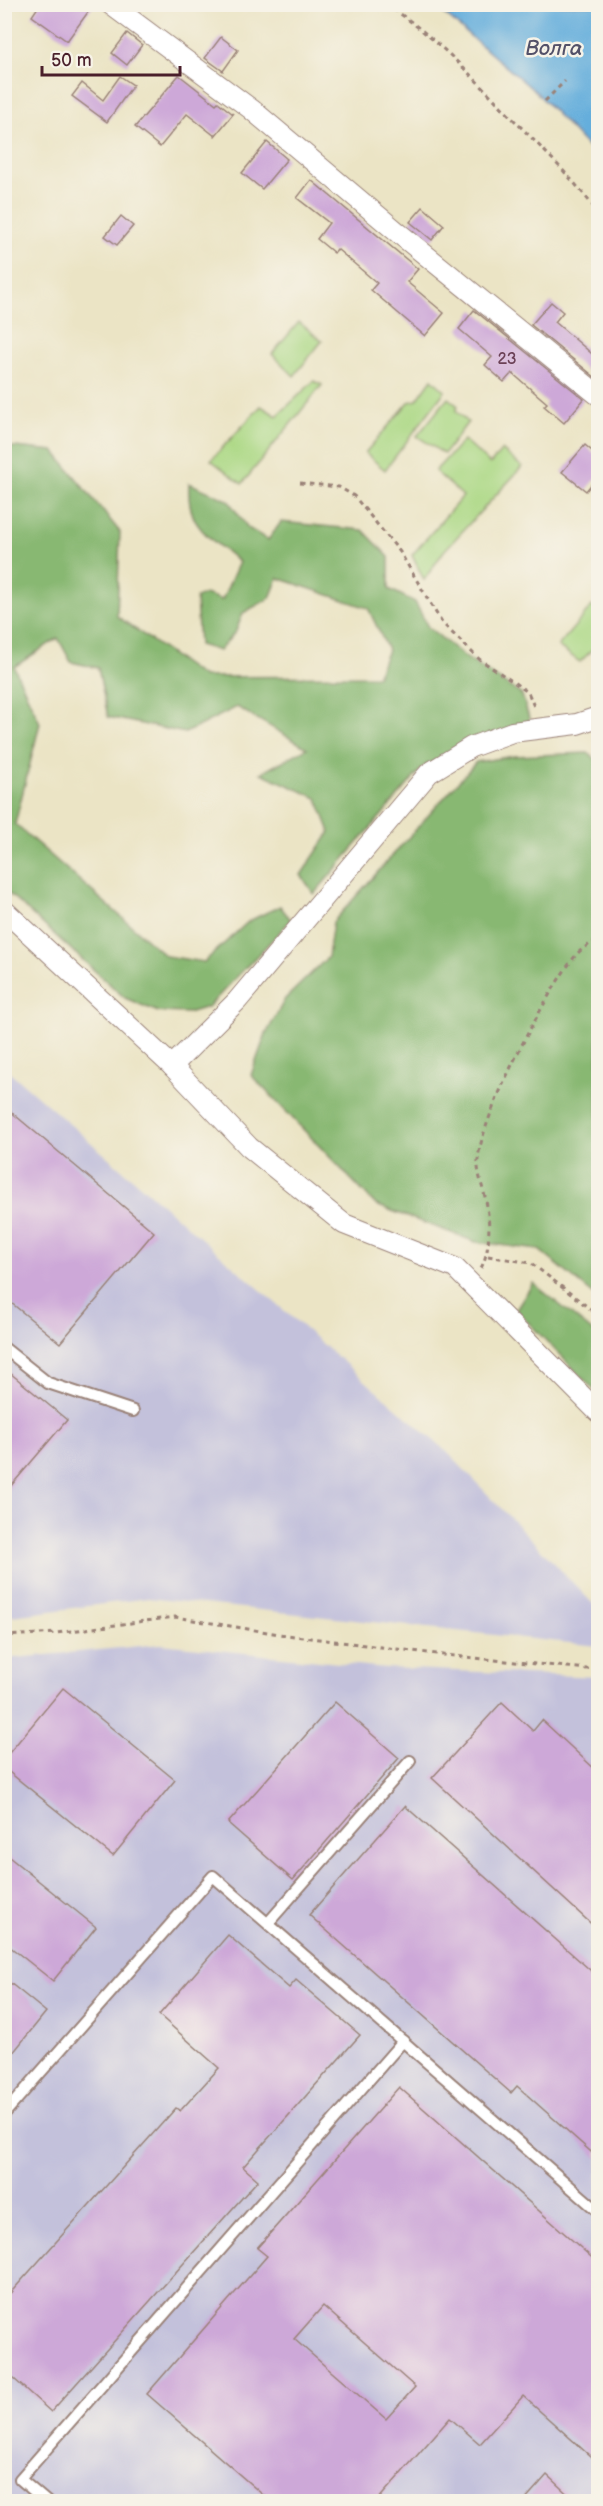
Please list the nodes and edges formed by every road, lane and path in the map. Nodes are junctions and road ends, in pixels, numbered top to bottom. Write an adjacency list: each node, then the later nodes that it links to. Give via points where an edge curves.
1 (110, 4): 6 (street, via 251,109)
2 (386, 4): 5 (path, via 413,21 482,85 580,186)
3 (565, 81): 4 (path)
4 (545, 101)
5 (598, 213)
6 (598, 395)
7 (300, 483): 9 (path, via 339,488 354,496 400,552 442,623 479,659 528,692)
8 (598, 717): 9 (street)
9 (543, 728): 12 (street, via 512,732 471,747 429,773 237,1001)
10 (4, 910): 12 (street)
11 (598, 939): 13 (path, via 578,953 553,987 498,1096 478,1164 486,1203)
12 (172, 1066): 14 (street, via 249,1147 344,1224 455,1268)
13 (488, 1256): 14 (path); 15 (path, via 531,1263)
14 (471, 1285): 18 (street)
15 (598, 1316)
16 (4, 1348): 17 (lane, via 48,1383)
17 (133, 1411)
18 (598, 1412)
19 (4, 1636): 20 (path, via 175,1617 444,1655)
20 (598, 1670)
21 (410, 1761): 22 (lane)
22 (268, 1923): 23 (lane); 24 (lane, via 213,1876)
23 (403, 2041): 25 (lane); 26 (lane, via 20,2479)
24 (4, 2114)
25 (598, 2211)
26 (46, 2502)

